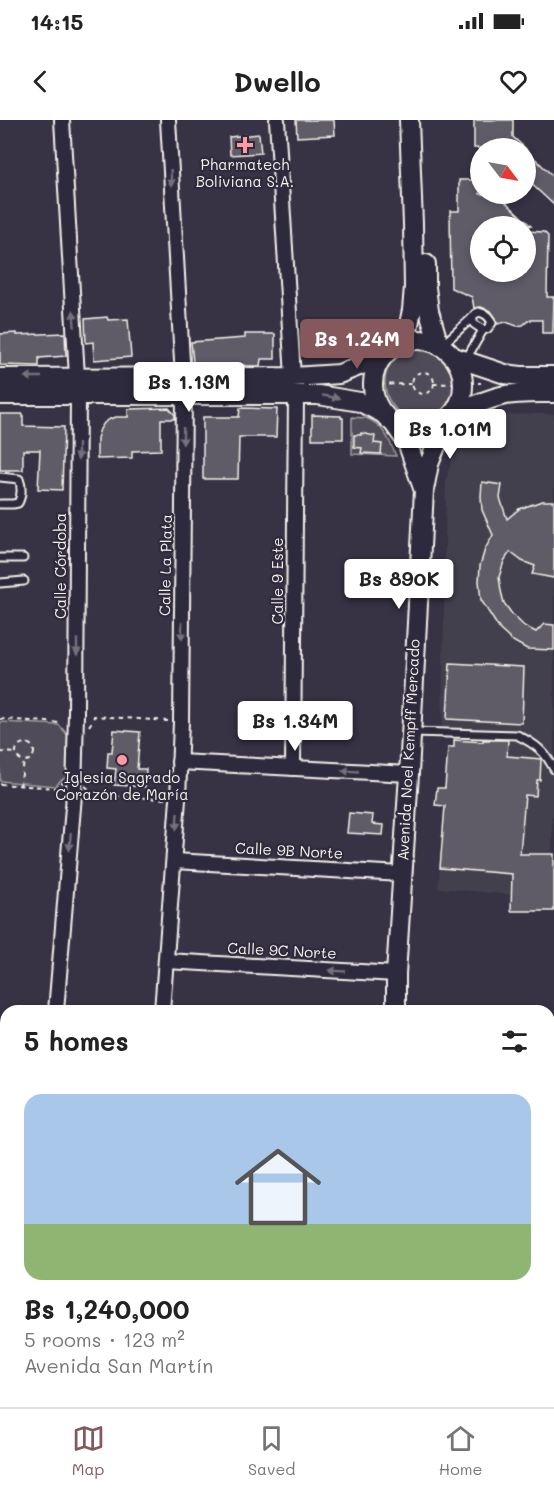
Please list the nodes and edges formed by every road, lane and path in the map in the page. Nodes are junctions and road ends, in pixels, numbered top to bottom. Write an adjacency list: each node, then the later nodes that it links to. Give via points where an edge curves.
1 (62, 120): 16 (street, Calle Córdoba, one-way to 1)
2 (168, 120): 18 (street, Calle La Plata, one-way to 18)
3 (277, 120): 19 (street, Calle 9 Este)
4 (410, 120): 8 (main road, via 414,287 408,329)
5 (422, 120): 10 (main road, via 429,311)
6 (472, 318): 7 (lane); 7 (lane, via 479,312 490,317 490,327); 10 (lane)
7 (483, 330): 10 (lane)
8 (399, 344): 9 (main road); 10 (main road, via 426,340)
9 (382, 357): 17 (main road); 19 (main road)
10 (458, 363): 11 (path); 12 (main road, via 520,376); 15 (path); 20 (path); 24 (main road, Avenida Noel Kempff Mercado, via 463,393 459,406)
11 (482, 376)
12 (554, 376)
13 (0, 378): 16 (main road, one-way to 13)
14 (412, 384): 15 (path, via 415,391 423,394); 15 (path, via 415,376 422,373 430,376); 17 (path)
15 (433, 384)
16 (78, 385): 18 (main road); 22 (main road); 34 (street, Calle Córdoba, one-way to 34)
17 (364, 385): 23 (main road, Avenida Noel Kempff Mercado)
18 (183, 386): 19 (main road); 33 (street, Calle La Plata, one-way to 33)
19 (295, 386): 23 (main road, one-way to 23, via 318,395 360,402); 40 (street, Calle 9 Este)
20 (483, 391)
21 (554, 393): 24 (main road, via 503,395)
22 (0, 395)
23 (388, 418): 24 (main road, via 406,429 419,430); 26 (main road, Avenida Noel Kempff Mercado, via 407,442)
24 (447, 419): 26 (main road, Avenida Noel Kempff Mercado, via 429,464)
25 (0, 477): 27 (lane, via 21,481 18,503)
26 (424, 490): 35 (main road, Avenida Noel Kempff Mercado)
27 (0, 504)
28 (0, 558): 29 (lane)
29 (22, 558)
30 (24, 581): 31 (lane)
31 (0, 583)
32 (0, 719): 34 (path, via 63,723)
33 (181, 722): 34 (path, via 94,716 88,728); 39 (street, Calle La Plata)
34 (76, 731): 43 (street, Calle Córdoba)
35 (411, 732): 41 (lane, via 517,735 547,756); 42 (main road, Avenida Noel Kempff Mercado)
36 (0, 752): 37 (path)
37 (16, 753): 38 (path); 38 (path, via 22,743 31,745 33,756)
38 (24, 762): 45 (path)
39 (179, 762): 40 (street); 46 (street, Calle La Plata)
40 (293, 768): 42 (street, one-way to 40)
41 (554, 769)
42 (409, 774): 48 (main road, Avenida Noel Kempff Mercado)
43 (74, 781): 45 (path, via 65,781 57,788); 46 (path, via 87,786 91,795); 51 (street, Calle Córdoba, one-way to 51)
44 (0, 784): 45 (path)
45 (20, 786)
46 (178, 799): 47 (street, Calle La Plata, one-way to 47)
47 (174, 861): 48 (street, Calle 9B Norte); 49 (street, Calle La Plata)
48 (402, 874): 50 (main road, Avenida Noel Kempff Mercado)
49 (166, 961): 50 (street, Calle 9C Norte, one-way to 49); 52 (street, Calle La Plata)
50 (396, 974): 53 (main road, Avenida Noel Kempff Mercado)
51 (57, 1005)
52 (162, 1005)
53 (396, 1005)

